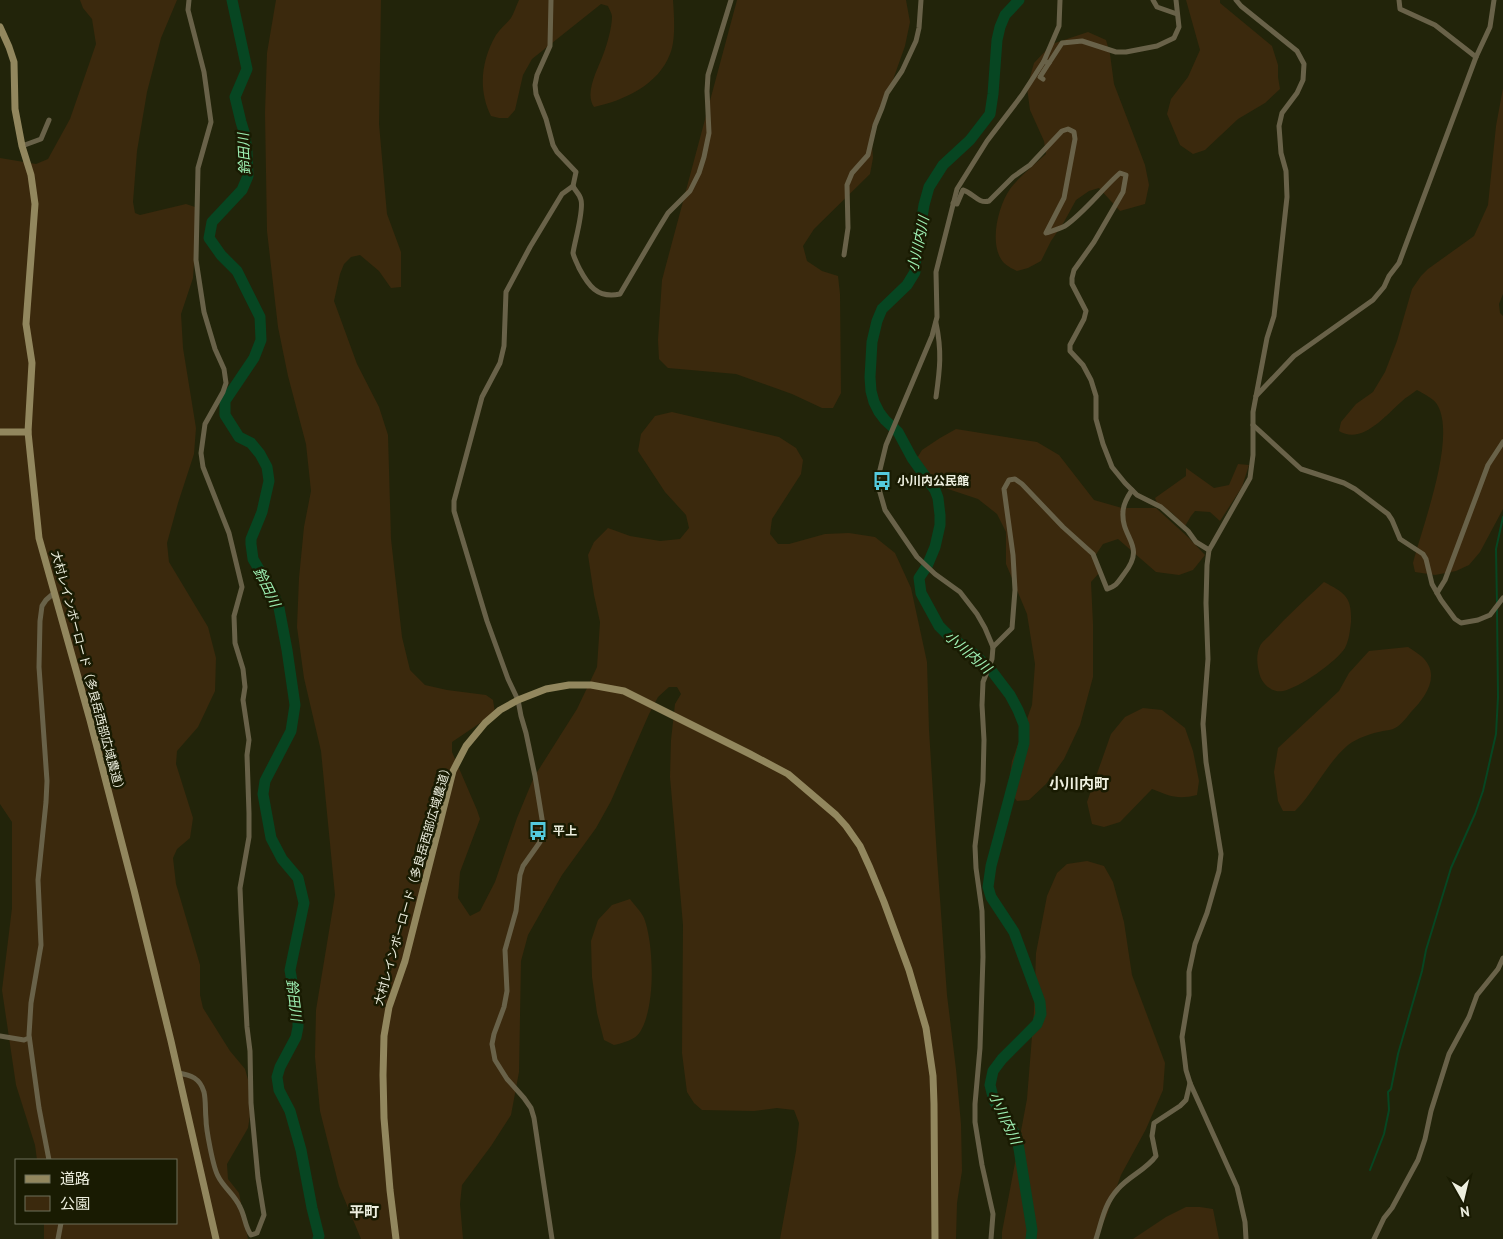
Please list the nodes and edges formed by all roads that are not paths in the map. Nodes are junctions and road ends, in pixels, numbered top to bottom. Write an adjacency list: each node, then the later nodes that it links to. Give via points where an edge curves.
1 (189, 0): 38 (street, via 188,10 204,72 211,122 198,168 196,260 204,312 226,383 206,424 201,453 203,467 229,533 242,587 234,616 234,643 245,687 243,700 249,740 250,813 240,912 251,1103 264,1215 257,1233 251,1235 236,1198 218,1176 206,1120 204,1091 190,1075)
2 (551, 0): 18 (street, via 550,46 537,75 536,94 553,145 576,172)
3 (731, 0): 18 (street, via 708,75 709,133 699,173 690,191 668,213 656,231 620,294 611,296 589,285 574,258 582,202)
4 (920, 0): 20 (street, via 916,41 902,72 887,93 868,156 852,173 847,185 848,228)
5 (1060, 0): 14 (street, via 1059,26)
6 (1153, 0): 11 (street, via 1157,6)
7 (1176, 0): 11 (street)
8 (1236, 0): 22 (street, via 1296,51 1304,64 1303,80 1282,113 1279,126 1287,197 1274,316)
9 (1400, 0): 13 (street, via 1400,9 1435,25)
10 (1494, 0): 13 (street, via 1490,27)
11 (1177, 14): 14 (street, via 1179,27 1174,38 1157,46 1116,52 1082,41 1062,43)
12 (0, 27): 17 (street, 大村レインボーロード（多良岳西部広域農道）, via 14,62 15,109)
13 (1476, 57): 22 (street, via 1399,263 1373,300 1294,356)
14 (1046, 62): 15 (street); 19 (street, via 992,135 957,189)
15 (1042, 79)
16 (49, 120): 17 (street, via 41,139)
17 (22, 146): 26 (street, 大村レインボーロード（多良岳西部広域農道）, via 35,204 26,317 32,363)
18 (573, 186): 34 (street, via 562,194 506,292 504,346 500,363 482,397 454,501 454,511 488,621)
19 (952, 203): 21 (street, via 936,272); 28 (street, via 957,204 963,190 980,201 989,201 1062,131 1068,129 1074,132 1075,139 1064,198 1046,233 1063,227 1080,215 1120,173 1126,175 1123,192 1074,270 1072,284 1086,311 1070,351 1091,380 1096,396 1096,419 1112,467)
20 (844, 255)
21 (935, 322): 23 (street, via 941,364); 33 (street, via 886,445 878,490 885,510 917,557 960,592 977,614)
22 (1256, 396): 24 (street)
23 (936, 397)
24 (1252, 425): 29 (street, via 1250,478); 31 (street, via 1301,469 1344,483 1388,514 1400,539 1423,554)
25 (0, 432): 26 (street)
26 (28, 432): 30 (street, 大村レインボーロード（多良岳西部広域農道）, via 39,538)
27 (1503, 442): 31 (street, via 1488,464 1445,580)
28 (1132, 490): 29 (street, via 1161,507 1196,542); 33 (street, via 1123,511 1134,555 1130,567 1114,587 1107,589 1093,554 1022,484 1015,478 1009,480 1004,489 1014,572 1012,628)
29 (1209, 550): 39 (street, via 1204,724 1206,762 1221,854 1219,871 1189,972 1182,1037)
30 (54, 593): 37 (street, via 42,606 40,621 40,687 47,781 38,880 41,945 30,1003); 38 (street, 大村レインボーロード（多良岳西部広域農道）, via 134,890)
31 (1437, 593): 32 (street, via 1461,623 1490,614)
32 (1503, 598)
33 (993, 647): 47 (street, via 983,682 983,781 975,846 982,911 983,965 975,1122 993,1214)
34 (518, 700): 44 (street, 大村レインボーロード（多良岳西部広域農道）, via 486,723 466,746 453,771 389,1007 382,1075); 45 (street, via 543,825 540,842 520,875 516,911 505,950 507,991 492,1044 495,1060 528,1103 534,1118); 46 (street, 大村レインボーロード（多良岳西部広域農道）, via 546,689 569,685 624,691 788,774 846,826 870,868 909,970 926,1028 935,1122)
35 (1503, 958): 50 (street, via 1477,995 1449,1054 1418,1160)
36 (0, 1036): 37 (street)
37 (29, 1038): 40 (street)
38 (178, 1073): 43 (street, 大村レインボーロード（多良岳西部広域農道）)
39 (1190, 1083): 48 (street, via 1186,1100 1154,1123 1152,1136 1156,1156 1108,1202); 49 (street, via 1238,1187)
40 (49, 1159)
41 (61, 1224): 42 (street)
42 (58, 1239)
43 (216, 1239)
44 (396, 1239)
45 (552, 1239)
46 (935, 1239)
47 (991, 1239)
48 (1096, 1239)
49 (1246, 1239)
50 (1374, 1239)

